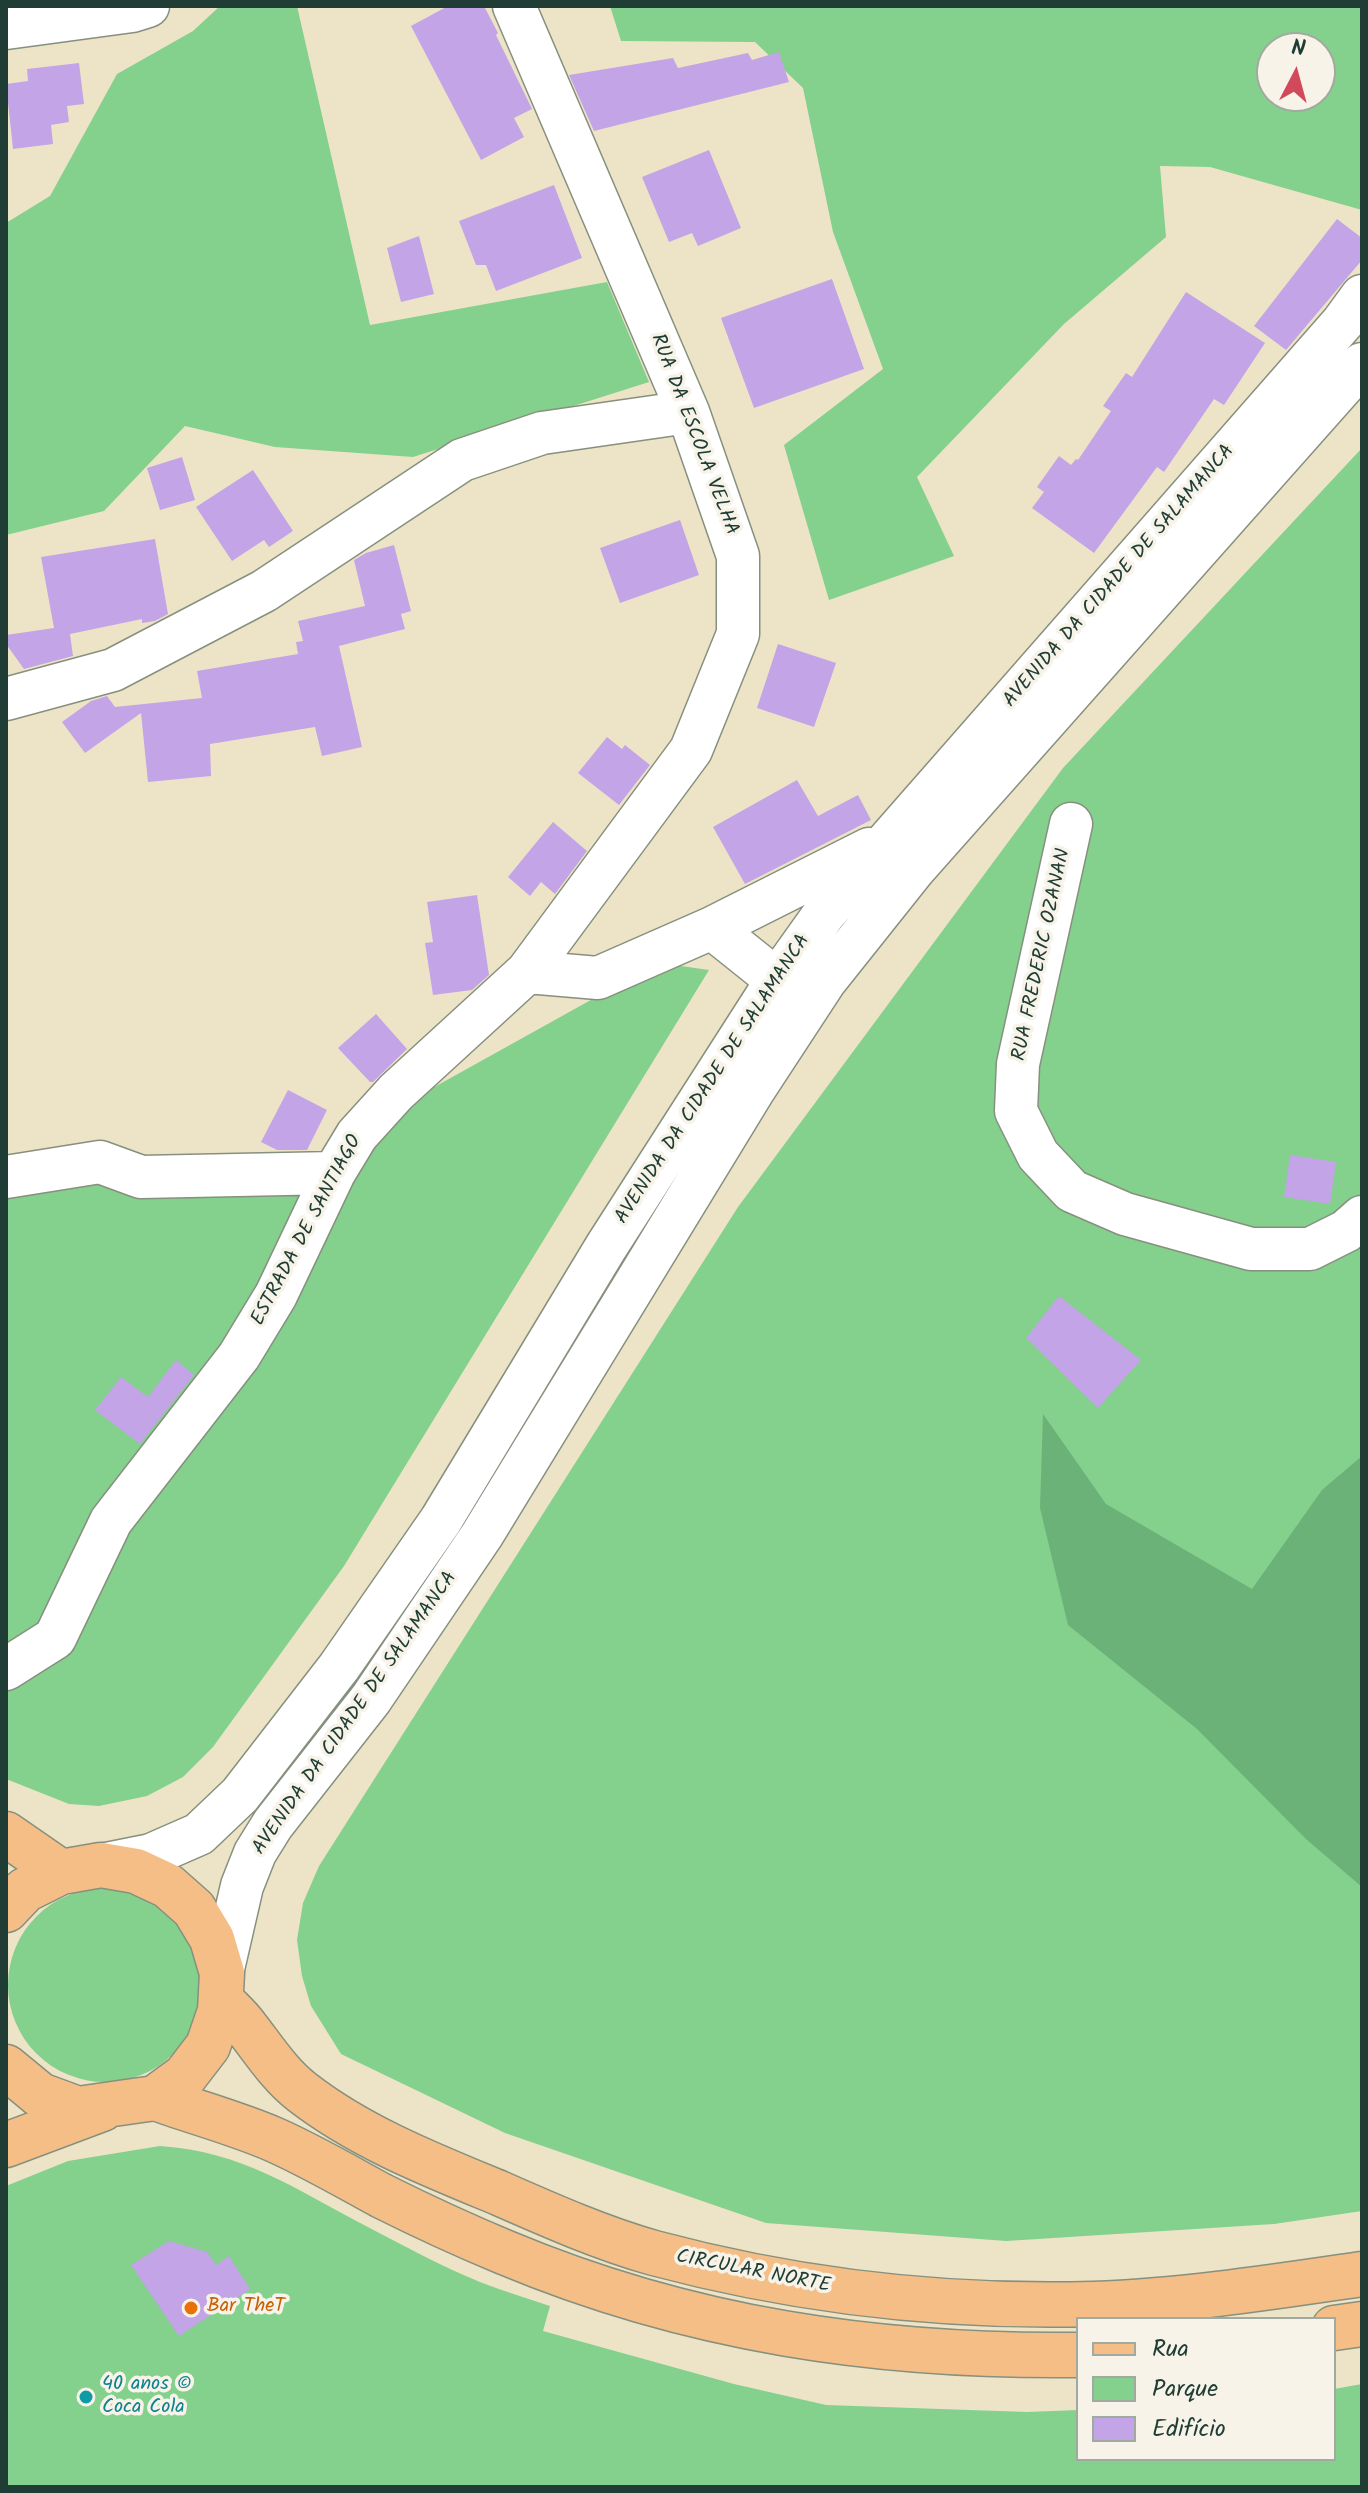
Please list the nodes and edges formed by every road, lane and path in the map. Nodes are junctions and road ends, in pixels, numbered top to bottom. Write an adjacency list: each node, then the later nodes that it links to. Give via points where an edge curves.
1 (148, 6): 3 (street)
2 (514, 6): 6 (street, RUA DA ESCOLA VELHA)
3 (6, 28)
4 (1362, 296): 9 (street, AVENIDA DA CIDADE DE SALAMANCA)
5 (1362, 364): 20 (street, AVENIDA DA CIDADE DE SALAMANCA, via 915,868 825,981 482,1535 371,1699 255,1853 242,1886)
6 (688, 412): 7 (street, via 542,433 462,460 264,591 113,670); 11 (street, RUA DA ESCOLA VELHA, via 738,556 738,634 691,750)
7 (6, 699)
8 (1071, 824): 15 (street, RUA FREDERIC OZANAN, via 1018,1064 1016,1111 1038,1155 1072,1191 1125,1214 1251,1249 1310,1249)
9 (886, 841): 10 (street); 12 (street, AVENIDA DA CIDADE DE SALAMANCA)
10 (712, 928): 11 (street, via 598,978); 12 (street)
11 (527, 972): 13 (street, ESTRADA DE SANTIAGO, via 396,1092 357,1135)
12 (777, 980): 18 (street, AVENIDA DA CIDADE DE SALAMANCA, via 606,1247 441,1520 339,1667 240,1795 199,1834 151,1855)
13 (334, 1173): 14 (street, via 141,1177 100,1162); 16 (street, ESTRADA DE SANTIAGO, via 276,1295 239,1356 111,1521 55,1638)
14 (6, 1177)
15 (1362, 1217)
16 (6, 1669)
17 (6, 1834): 18 (main road)
18 (81, 1868): 19 (main road, via 25,1890); 20 (main road, via 136,1871 168,1886 194,1909 212,1939)
19 (6, 1910)
20 (221, 1987): 22 (main road, via 220,2011 208,2046 185,2076); 24 (main road, CIRCULAR NORTE, via 273,2064 329,2112 413,2157 652,2252 825,2289 1007,2304 1187,2297)
21 (6, 2067): 22 (main road, via 40,2095 78,2109)
22 (137, 2100): 23 (main road); 27 (main road, via 276,2141 504,2252 699,2317 851,2345)
23 (6, 2145)
24 (1362, 2274)
25 (1362, 2324): 26 (main road)
26 (1336, 2328)
27 (1076, 2355)

